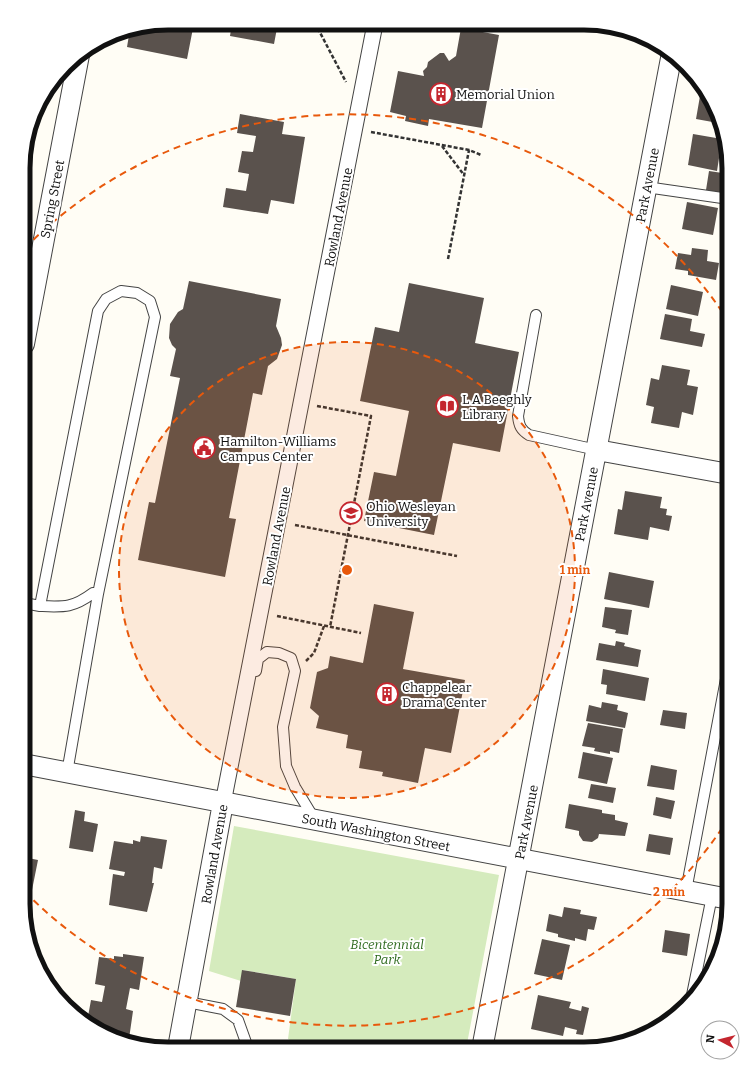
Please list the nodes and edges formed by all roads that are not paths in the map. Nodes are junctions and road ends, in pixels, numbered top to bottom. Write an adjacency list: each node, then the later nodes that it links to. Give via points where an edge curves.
1 (374, 30): 16 (street, Rowland Avenue, via 260,613)
2 (671, 61): 4 (street, Park Avenue)
3 (77, 64): 6 (street, Spring Street)
4 (646, 187): 5 (lane); 8 (street, Park Avenue)
5 (722, 198)
6 (30, 311)
7 (536, 315): 8 (lane, via 518,416 519,425 529,435)
8 (597, 450): 9 (street); 18 (street, Park Avenue)
9 (722, 473)
10 (98, 594): 12 (lane, via 94,593 80,603 62,607); 12 (lane, via 155,317 150,301 137,292 121,291 106,299 98,311); 15 (lane)
11 (30, 604): 12 (lane)
12 (40, 606)
13 (722, 700): 19 (lane)
14 (30, 765): 15 (street, South Washington Street)
15 (67, 773): 16 (street, South Washington Street)
16 (227, 803): 17 (street, South Washington Street); 17 (lane, via 258,659 267,652 279,653 291,658 295,670 283,727 286,766); 22 (street, Rowland Avenue)
17 (315, 820): 18 (street, South Washington Street)
18 (519, 859): 19 (street, South Washington Street); 25 (street, Park Avenue)
19 (686, 891): 20 (street, South Washington Street)
20 (720, 898): 21 (lane)
21 (695, 986)
22 (187, 1002): 23 (street, Rowland Avenue); 24 (lane, via 223,1009 238,1020)
23 (179, 1042)
24 (246, 1042)
25 (483, 1042)

